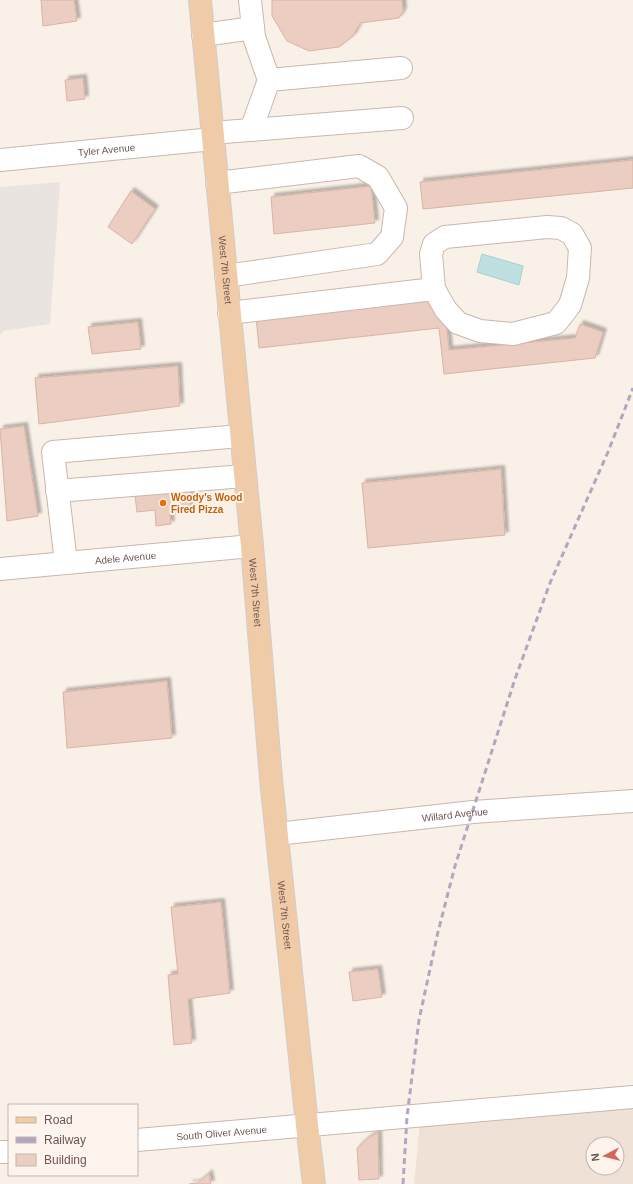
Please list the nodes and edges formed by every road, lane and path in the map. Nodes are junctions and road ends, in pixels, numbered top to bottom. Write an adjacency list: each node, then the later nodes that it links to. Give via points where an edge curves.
1 (200, 0): 4 (main road, West 7th Street)
2 (250, 0): 3 (street)
3 (253, 28): 4 (street); 6 (street)
4 (203, 36): 9 (main road, West 7th Street)
5 (401, 68): 6 (street)
6 (269, 80): 8 (street)
7 (402, 118): 8 (street, Tyler Avenue)
8 (251, 130): 9 (street, Tyler Avenue)
9 (212, 136): 10 (street, Tyler Avenue); 11 (main road, West 7th Street)
10 (0, 160)
11 (217, 183): 12 (main road, West 7th Street); 12 (street, via 359,166 378,177 396,208 392,237 378,254)
12 (226, 276): 14 (main road, West 7th Street)
13 (434, 288): 13 (street, via 446,310 458,323 480,331 513,334 556,323 570,305 578,278 580,248 572,234 561,228 547,227 445,237 434,244 430,254); 14 (street)
14 (229, 313): 15 (main road, West 7th Street)
15 (240, 436): 16 (main road, West 7th Street); 17 (street, via 52,452)
16 (244, 476): 17 (street); 18 (main road, West 7th Street)
17 (57, 491): 19 (street)
18 (252, 546): 19 (street, Adele Avenue); 22 (main road, West 7th Street)
19 (66, 563): 20 (street, Adele Avenue)
20 (0, 569)
21 (633, 801): 22 (street, Willard Avenue, via 473,812)
22 (277, 834): 24 (main road, West 7th Street)
23 (633, 1097): 24 (street, South Oliver Avenue)
24 (306, 1126): 25 (street, South Oliver Avenue); 26 (main road, West 7th Street)
25 (138, 1140)
26 (314, 1184)

